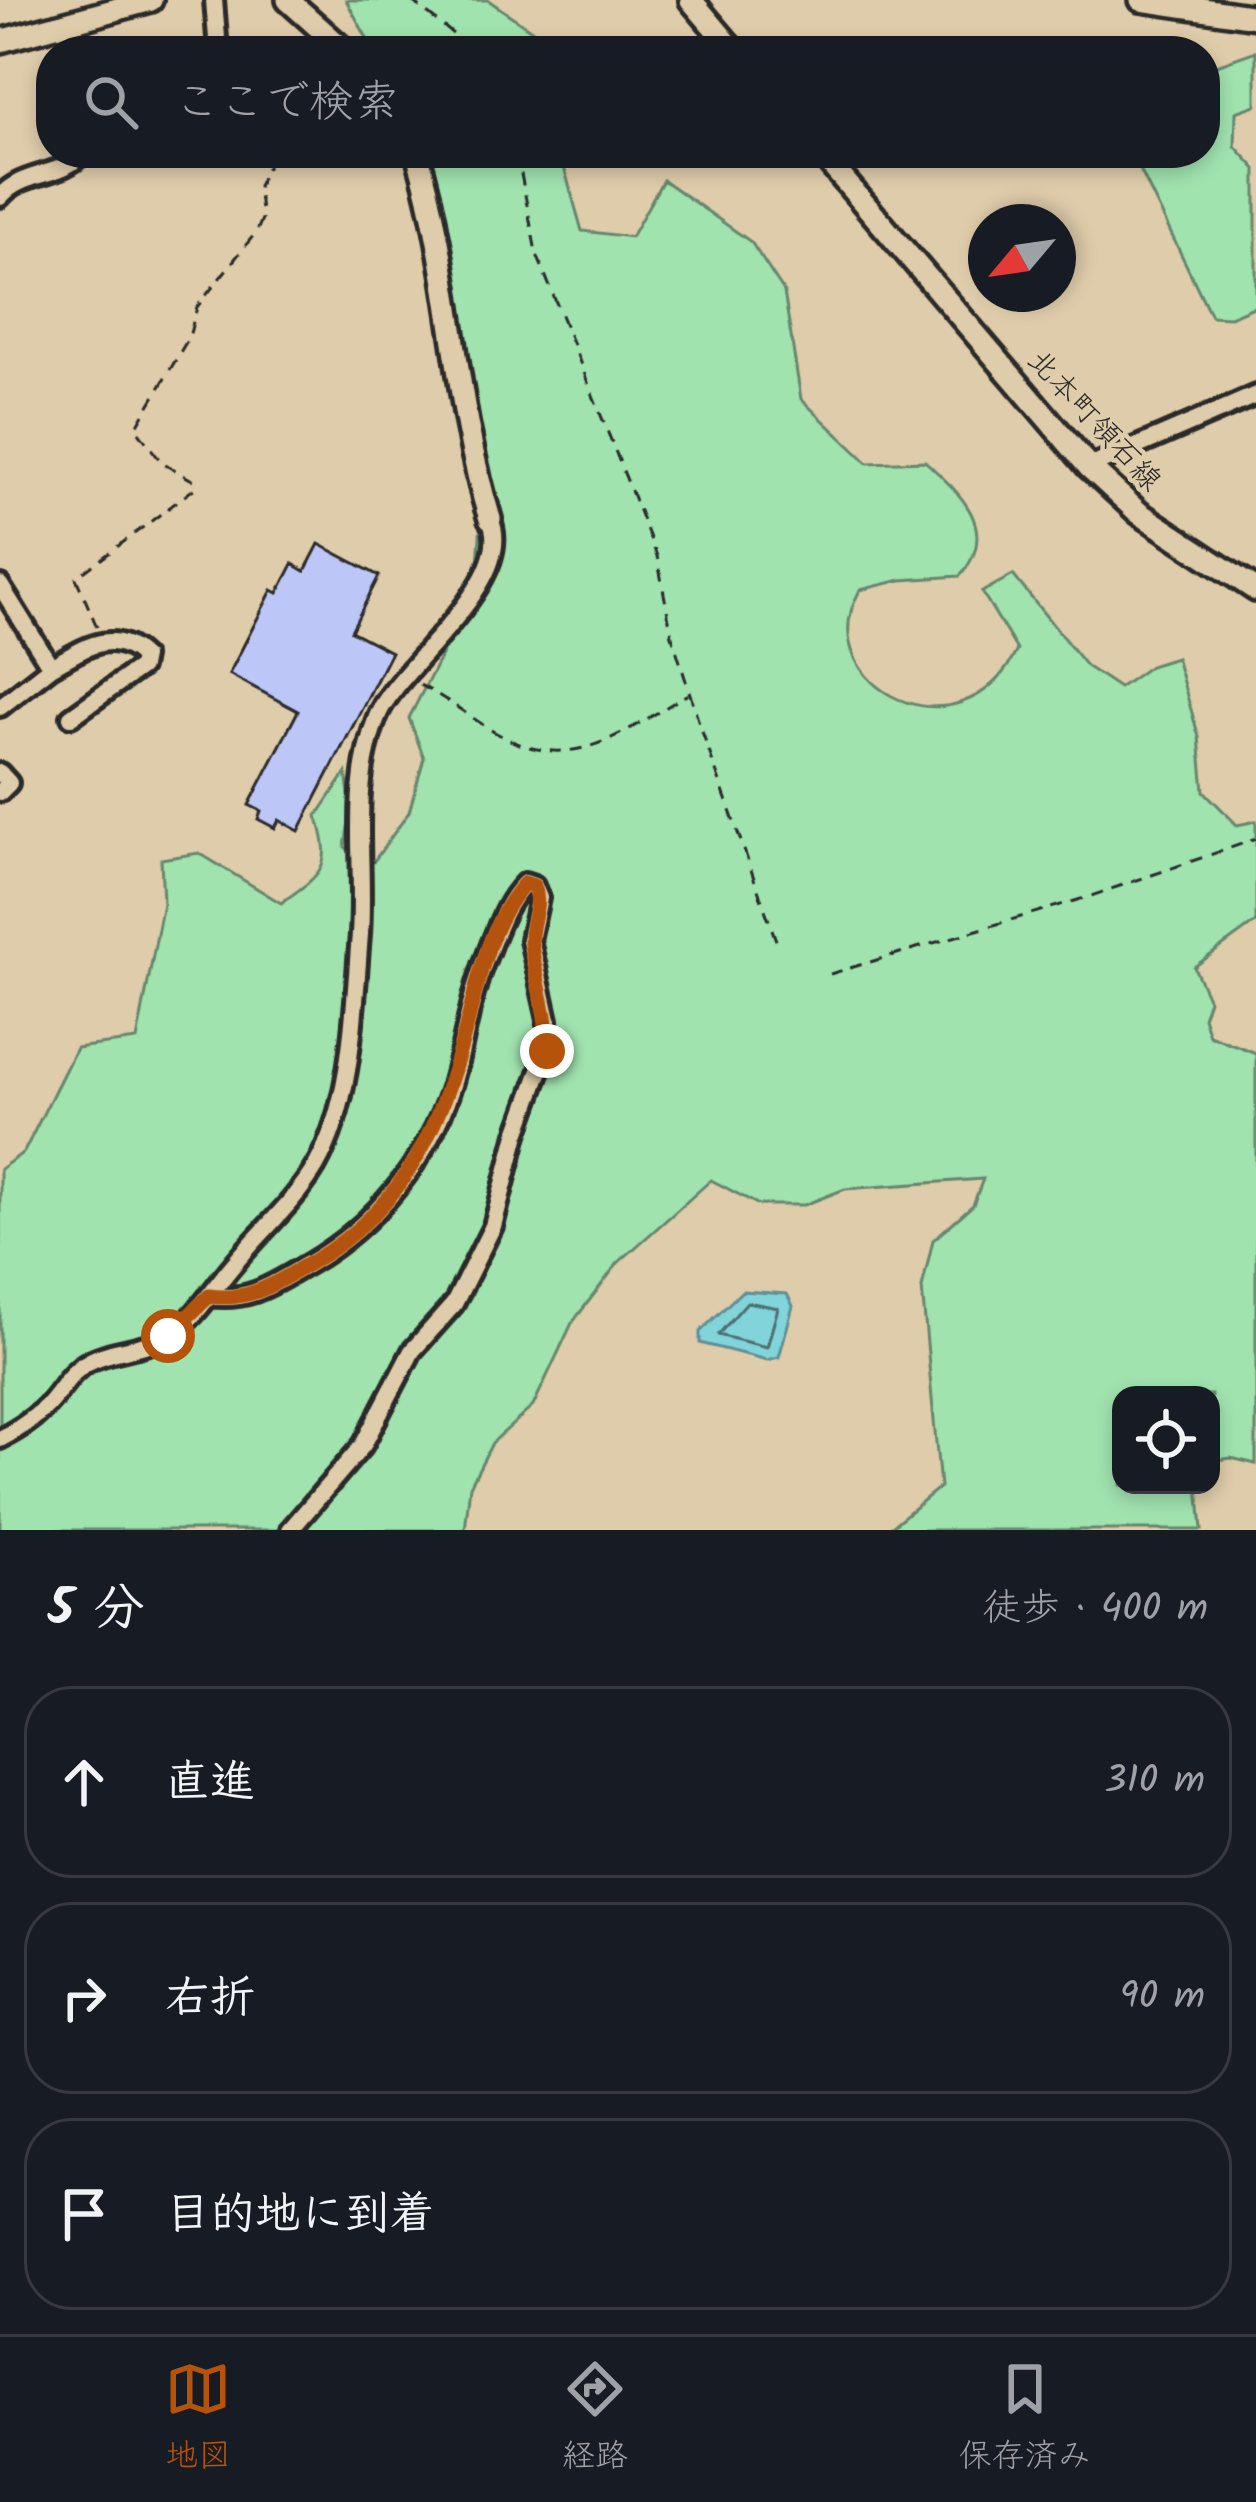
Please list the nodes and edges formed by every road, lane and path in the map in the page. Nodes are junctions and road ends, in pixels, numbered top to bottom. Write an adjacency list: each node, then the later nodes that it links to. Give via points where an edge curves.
1 (152, 0): 12 (main road)
2 (214, 0): 8 (street)
3 (288, 0): 9 (main road)
4 (411, 0): 10 (path)
5 (691, 0): 11 (main road)
6 (1141, 0): 7 (main road)
7 (1256, 16)
8 (217, 36)
9 (328, 36)
10 (455, 36)
11 (721, 36)
12 (0, 40)
13 (65, 168): 18 (street, via 11,184)
14 (267, 168): 24 (path, via 256,231 197,307 174,366 136,428 162,463 195,488 76,578)
15 (420, 168): 21 (main road, via 468,447)
16 (520, 168): 27 (path, via 536,253 657,556)
17 (834, 168): 20 (main road, 北本町領石線)
18 (0, 197)
19 (1256, 394): 20 (street)
20 (1089, 466): 23 (main road, 北本町領石線, via 1139,513)
21 (490, 519): 26 (street, via 496,539 475,591)
22 (0, 585): 25 (street)
23 (1256, 590)
24 (94, 640): 25 (street); 29 (street, via 133,648 145,662)
25 (51, 667): 28 (street)
26 (406, 679): 27 (path, via 533,752 568,755); 35 (street, via 377,714 363,767 354,997 329,1132 300,1191)
27 (690, 693): 33 (path)
28 (0, 707)
29 (71, 717)
30 (0, 773): 31 (street, via 9,784)
31 (0, 792)
32 (1256, 838): 34 (path)
33 (778, 946)
34 (830, 974)
35 (209, 1296): 36 (street, via 168,1336 90,1360 26,1425); 37 (street, via 256,1294 321,1257 412,1170 452,1086 479,974 506,909 525,883 534,886 530,940 547,1051 493,1226 454,1304 412,1351 363,1445)
36 (0, 1439)
37 (290, 1530)

